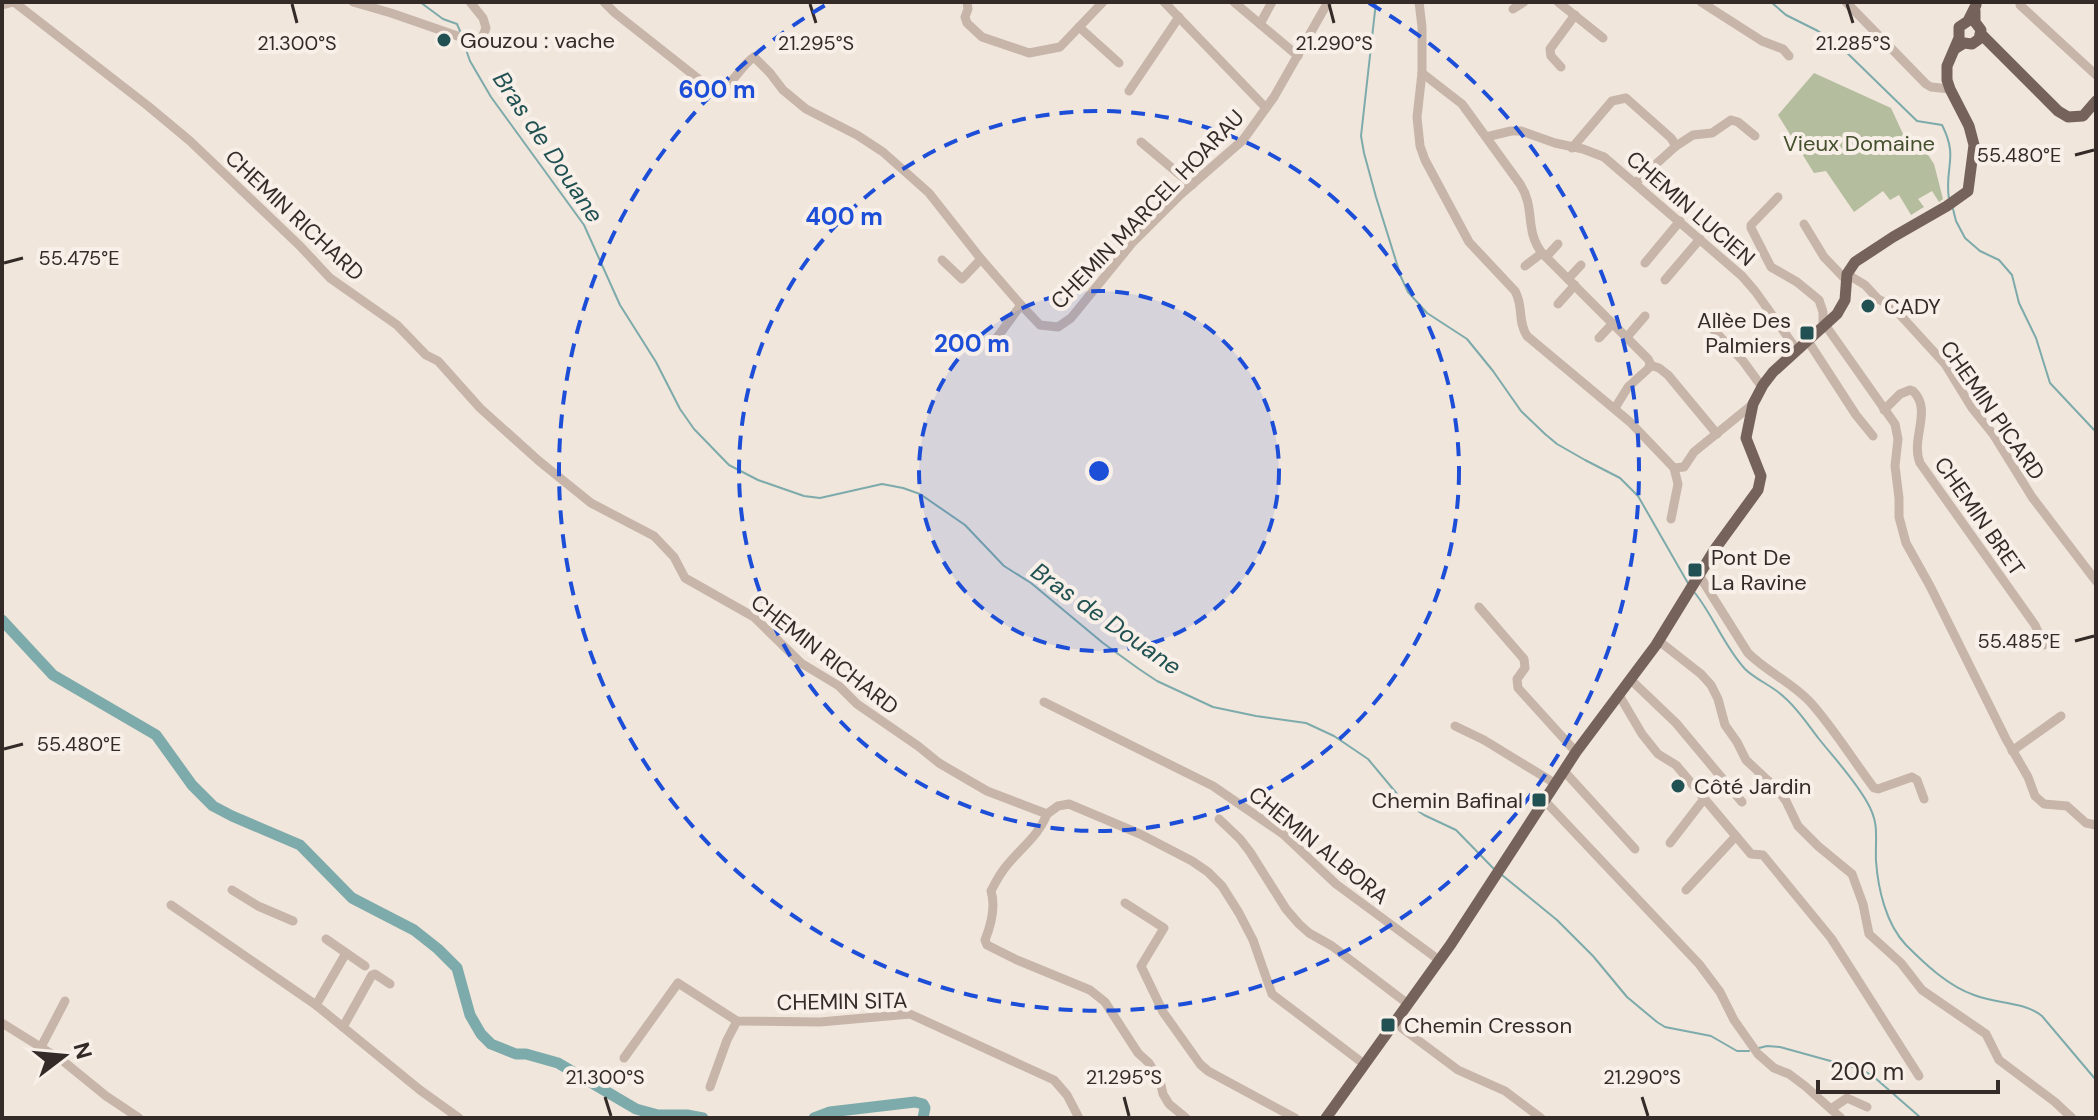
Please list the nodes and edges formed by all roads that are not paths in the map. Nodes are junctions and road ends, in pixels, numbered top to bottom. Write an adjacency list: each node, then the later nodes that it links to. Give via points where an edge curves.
1 (14, 2): 17 (street); 97 (street, CHEMIN RICHARD, via 190,141 330,278 397,325 539,461 591,503 654,536 685,578 754,617 801,663 939,763 987,791)
2 (353, 2): 3 (street, via 472,41 482,38 486,28)
3 (470, 2)
4 (604, 2): 51 (street, CHEMIN MARCEL HOARAU, via 715,92 754,57 806,109 883,152 929,193)
5 (967, 2): 23 (street, via 965,17 973,30 1029,53 1060,47)
6 (1103, 2): 23 (street)
7 (1164, 2): 21 (street)
8 (1234, 2): 22 (street)
9 (1272, 2): 22 (street)
10 (1328, 2): 27 (street, CHEMIN MARCEL HOARAU)
11 (1419, 2): 31 (street)
12 (1524, 2): 19 (street)
13 (1558, 2): 20 (street)
14 (1701, 2): 28 (street)
15 (1846, 2): 33 (street, via 1926,84)
16 (1976, 4): 24 (main road)
17 (2, 5)
18 (2020, 5): 32 (street)
19 (1513, 9)
20 (1575, 15): 25 (street); 30 (street, via 1550,49)
21 (1179, 17): 34 (street); 36 (street)
22 (1260, 24): 27 (street)
23 (1079, 27): 29 (street)
24 (1978, 32): 26 (main road, via 1972,44); 26 (main road, via 1959,27); 37 (main road, via 2058,111 2074,118)
25 (1603, 38)
26 (1960, 43): 33 (main road, via 1947,66)
27 (1298, 56): 36 (street, CHEMIN MARCEL HOARAU)
28 (1789, 56)
29 (1119, 63)
30 (1561, 67)
31 (1422, 73): 39 (street, via 1462,104); 73 (street, via 1420,146 1461,228 1515,291 1527,336)
32 (2096, 75)
33 (1950, 89): 56 (main road, via 1974,145 1968,191 1855,262)
34 (1129, 91)
35 (2096, 101): 37 (main road)
36 (1266, 108): 44 (street, CHEMIN MARCEL HOARAU, via 1243,140)
37 (2092, 116)
38 (1755, 136): 41 (street, via 1731,120)
39 (1486, 137): 42 (street, CHEMIN LUCIEN, via 1521,131); 50 (street, via 1528,198 1532,237)
40 (1141, 142): 44 (street)
41 (1676, 146): 42 (street, via 1621,98 1612,101); 43 (street)
42 (1572, 148): 43 (street, CHEMIN LUCIEN, via 1604,157)
43 (1635, 183): 46 (street, CHEMIN LUCIEN)
44 (1192, 185): 60 (street, CHEMIN MARCEL HOARAU, via 1133,242 1071,318 1058,327 1040,325)
45 (1778, 197): 64 (street, via 1751,228 1771,267 1819,300)
46 (1680, 221): 48 (street, CHEMIN LUCIEN); 53 (street)
47 (1804, 224): 56 (street, CHEMIN PICARD, via 1824,257)
48 (1700, 239): 57 (street); 69 (street, CHEMIN LUCIEN, via 1749,283)
49 (1558, 244): 50 (street)
50 (1544, 255): 55 (street); 58 (street)
51 (981, 259): 52 (street, via 964,283); 60 (street, CHEMIN MARCEL HOARAU)
52 (942, 260)
53 (1645, 263)
54 (1581, 265): 58 (street)
55 (1525, 266)
56 (1846, 277): 64 (main road, via 1843,306); 80 (street, CHEMIN PICARD, via 1892,306 1945,364 2032,497)
57 (1665, 280)
58 (1571, 282): 59 (street); 62 (street)
59 (1558, 304)
60 (1021, 305): 68 (street)
61 (1645, 316): 65 (street)
62 (1613, 323): 65 (street); 66 (street)
63 (1710, 326): 71 (street)
64 (1824, 327): 67 (main road); 74 (street)
65 (1627, 337): 70 (street)
66 (1599, 338)
67 (1808, 341): 69 (main road); 76 (street)
68 (993, 343)
69 (1797, 350): 71 (main road)
70 (1650, 365): 73 (street); 75 (street, via 1668,375)
71 (1762, 387): 72 (main road)
72 (1753, 404): 75 (street); 79 (main road, via 1746,438 1761,482)
73 (1615, 408): 77 (street)
74 (1884, 410): 83 (street, CHEMIN BRET, via 1905,392 1920,398 1920,463); 89 (street, via 1897,430 1895,466 1903,534)
75 (1717, 434): 77 (street, via 1684,467)
76 (1873, 436)
77 (1674, 468): 78 (street, via 1678,484)
78 (1671, 519)
79 (1697, 578): 82 (main road); 94 (street, via 1748,653 1810,701 1874,788 1912,777)
80 (2096, 581)
81 (1479, 607): 90 (street, via 1524,659 1518,688)
82 (1659, 641): 84 (main road); 135 (street, via 1711,685 1725,725 1746,760 1778,790 1798,826 1852,874 1869,934 1922,990 1986,1034 1999,1060)
83 (2044, 645)
84 (1631, 680): 85 (main road); 96 (street, via 1676,723)
85 (1619, 695): 90 (main road); 93 (street, via 1658,754 1676,765)
86 (1044, 702): 110 (street, CHEMIN ALBORA, via 1213,786 1283,834 1336,884)
87 (2061, 716): 89 (street)
88 (1455, 726): 92 (street)
89 (2012, 751): 99 (street, via 2039,801 2067,806)
90 (1576, 752): 91 (main road)
91 (1564, 771): 92 (main road); 102 (street)
92 (1556, 784): 95 (main road)
93 (1704, 799): 100 (street); 101 (street)
94 (1924, 799)
95 (1545, 801): 110 (main road); 126 (street, via 1699,964 1758,1054)
96 (1742, 802)
97 (1047, 814): 122 (street, CHEMIN RICHARD, via 1069,804 1140,834 1208,872 1239,913 1272,994); 130 (street, via 991,891 987,945 1090,990 1105,1002 1149,1063 1169,1104)
98 (1219, 819): 114 (street, via 1240,839 1299,924)
99 (2096, 825)
100 (1736, 836): 104 (street); 123 (street, via 1751,854 1763,855 1831,938)
101 (1670, 843)
102 (1635, 849)
103 (232, 890): 107 (street)
104 (1686, 890)
105 (1125, 903): 131 (street, via 1164,928 1141,966 1163,1012 1200,1064)
106 (171, 905): 115 (street)
107 (293, 921)
108 (326, 939): 109 (street)
109 (346, 953): 111 (street); 115 (street)
110 (1439, 960): 114 (main road)
111 (365, 966)
112 (390, 984): 119 (street, via 372,975)
113 (65, 1001): 120 (street)
114 (1408, 1004): 118 (main road)
115 (316, 1005): 119 (street)
116 (737, 1021): 121 (street, via 678,983); 124 (street); 129 (street, CHEMIN SITA, via 820,1022 910,1014 1054,1080)
117 (2, 1023): 120 (street)
118 (1395, 1023): 122 (main road); 133 (street, via 1458,1070 1505,1091)
119 (343, 1027): 128 (street)
120 (41, 1047): 127 (street)
121 (624, 1058)
122 (1364, 1064): 132 (main road)
123 (1919, 1076)
124 (710, 1087)
125 (1867, 1107): 126 (street, via 1847,1098)
126 (1831, 1109): 134 (street)
127 (139, 1118)
128 (459, 1118)
129 (1079, 1118)
130 (1186, 1118)
131 (1295, 1118)
132 (1326, 1118)
133 (1541, 1118)
134 (1841, 1118)
135 (2072, 1118)

